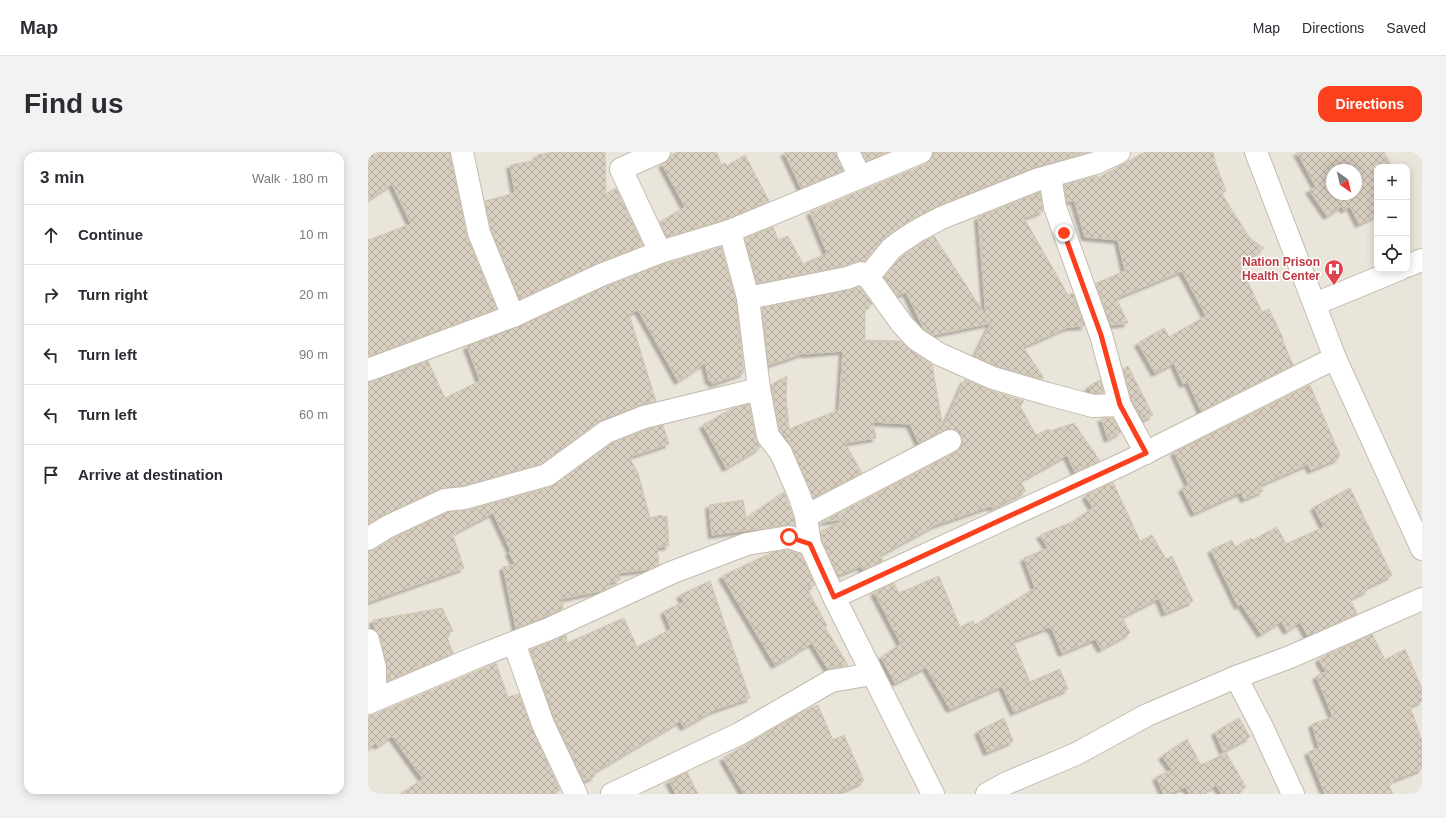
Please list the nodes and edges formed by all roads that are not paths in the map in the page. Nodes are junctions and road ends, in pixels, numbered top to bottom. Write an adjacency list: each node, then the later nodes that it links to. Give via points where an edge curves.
1 (462, 152): 18 (street, via 479,233)
2 (659, 152): 7 (street)
3 (848, 152): 9 (street)
4 (921, 152): 9 (street)
5 (1119, 152): 8 (street, via 1096,163)
6 (1256, 152): 17 (street)
7 (618, 161): 11 (street)
8 (1050, 176): 15 (street, via 941,218 922,228 891,249); 22 (street, via 1055,207 1101,335)
9 (860, 177): 10 (street)
10 (730, 231): 11 (street); 16 (street)
11 (660, 252): 18 (street, via 601,275)
12 (1422, 260): 13 (street)
13 (1410, 265)
14 (1393, 272): 17 (street)
15 (868, 277): 16 (street, via 861,273); 22 (street, via 902,324 916,339 939,354 993,378 1048,394 1092,406)
16 (748, 298): 21 (street)
17 (1315, 304): 19 (street)
18 (513, 316): 20 (street)
19 (1335, 358): 24 (street); 28 (street)
20 (368, 370)
21 (758, 389): 25 (street, via 768,436 781,453); 26 (street, via 644,417 606,432 547,475 465,498 445,500)
22 (1120, 405): 24 (street)
23 (950, 441): 25 (street)
24 (1146, 453): 29 (street)
25 (806, 516): 27 (street)
26 (368, 539)
27 (810, 544): 29 (street); 32 (street, via 789,537 747,544 673,572)
28 (1422, 549)
29 (834, 597): 33 (street)
30 (1422, 599): 34 (street)
31 (368, 640): 35 (street, via 375,668)
32 (514, 643): 35 (street); 36 (street, via 543,724)
33 (872, 674): 37 (street, via 831,681 741,733); 38 (street)
34 (1236, 677): 39 (street, via 1147,715 1076,754); 40 (street)
35 (373, 701)
36 (576, 794)
37 (612, 794)
38 (933, 794)
39 (987, 794)
40 (1293, 794)

